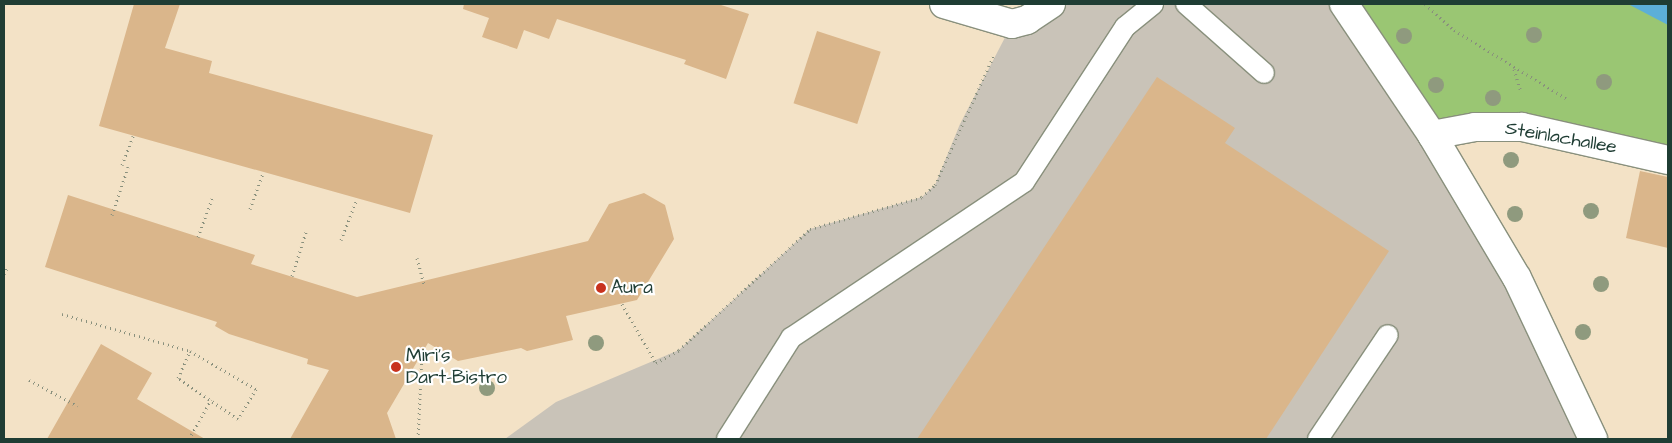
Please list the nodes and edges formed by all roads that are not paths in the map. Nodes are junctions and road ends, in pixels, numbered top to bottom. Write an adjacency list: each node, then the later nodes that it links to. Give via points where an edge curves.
1 (944, 4): 2 (street, via 1012,24 1027,20)
2 (1051, 4)
3 (1153, 4): 10 (lane, via 1125,27 1024,182 791,338)
4 (1186, 4): 6 (lane)
5 (1344, 4): 7 (street)
6 (1264, 73)
7 (1432, 135): 8 (street, Steinlachallee, via 1475,127 1522,127); 12 (street, via 1518,278)
8 (1668, 160)
9 (1388, 335): 11 (lane)
10 (726, 439)
11 (1318, 439)
12 (1593, 439)

